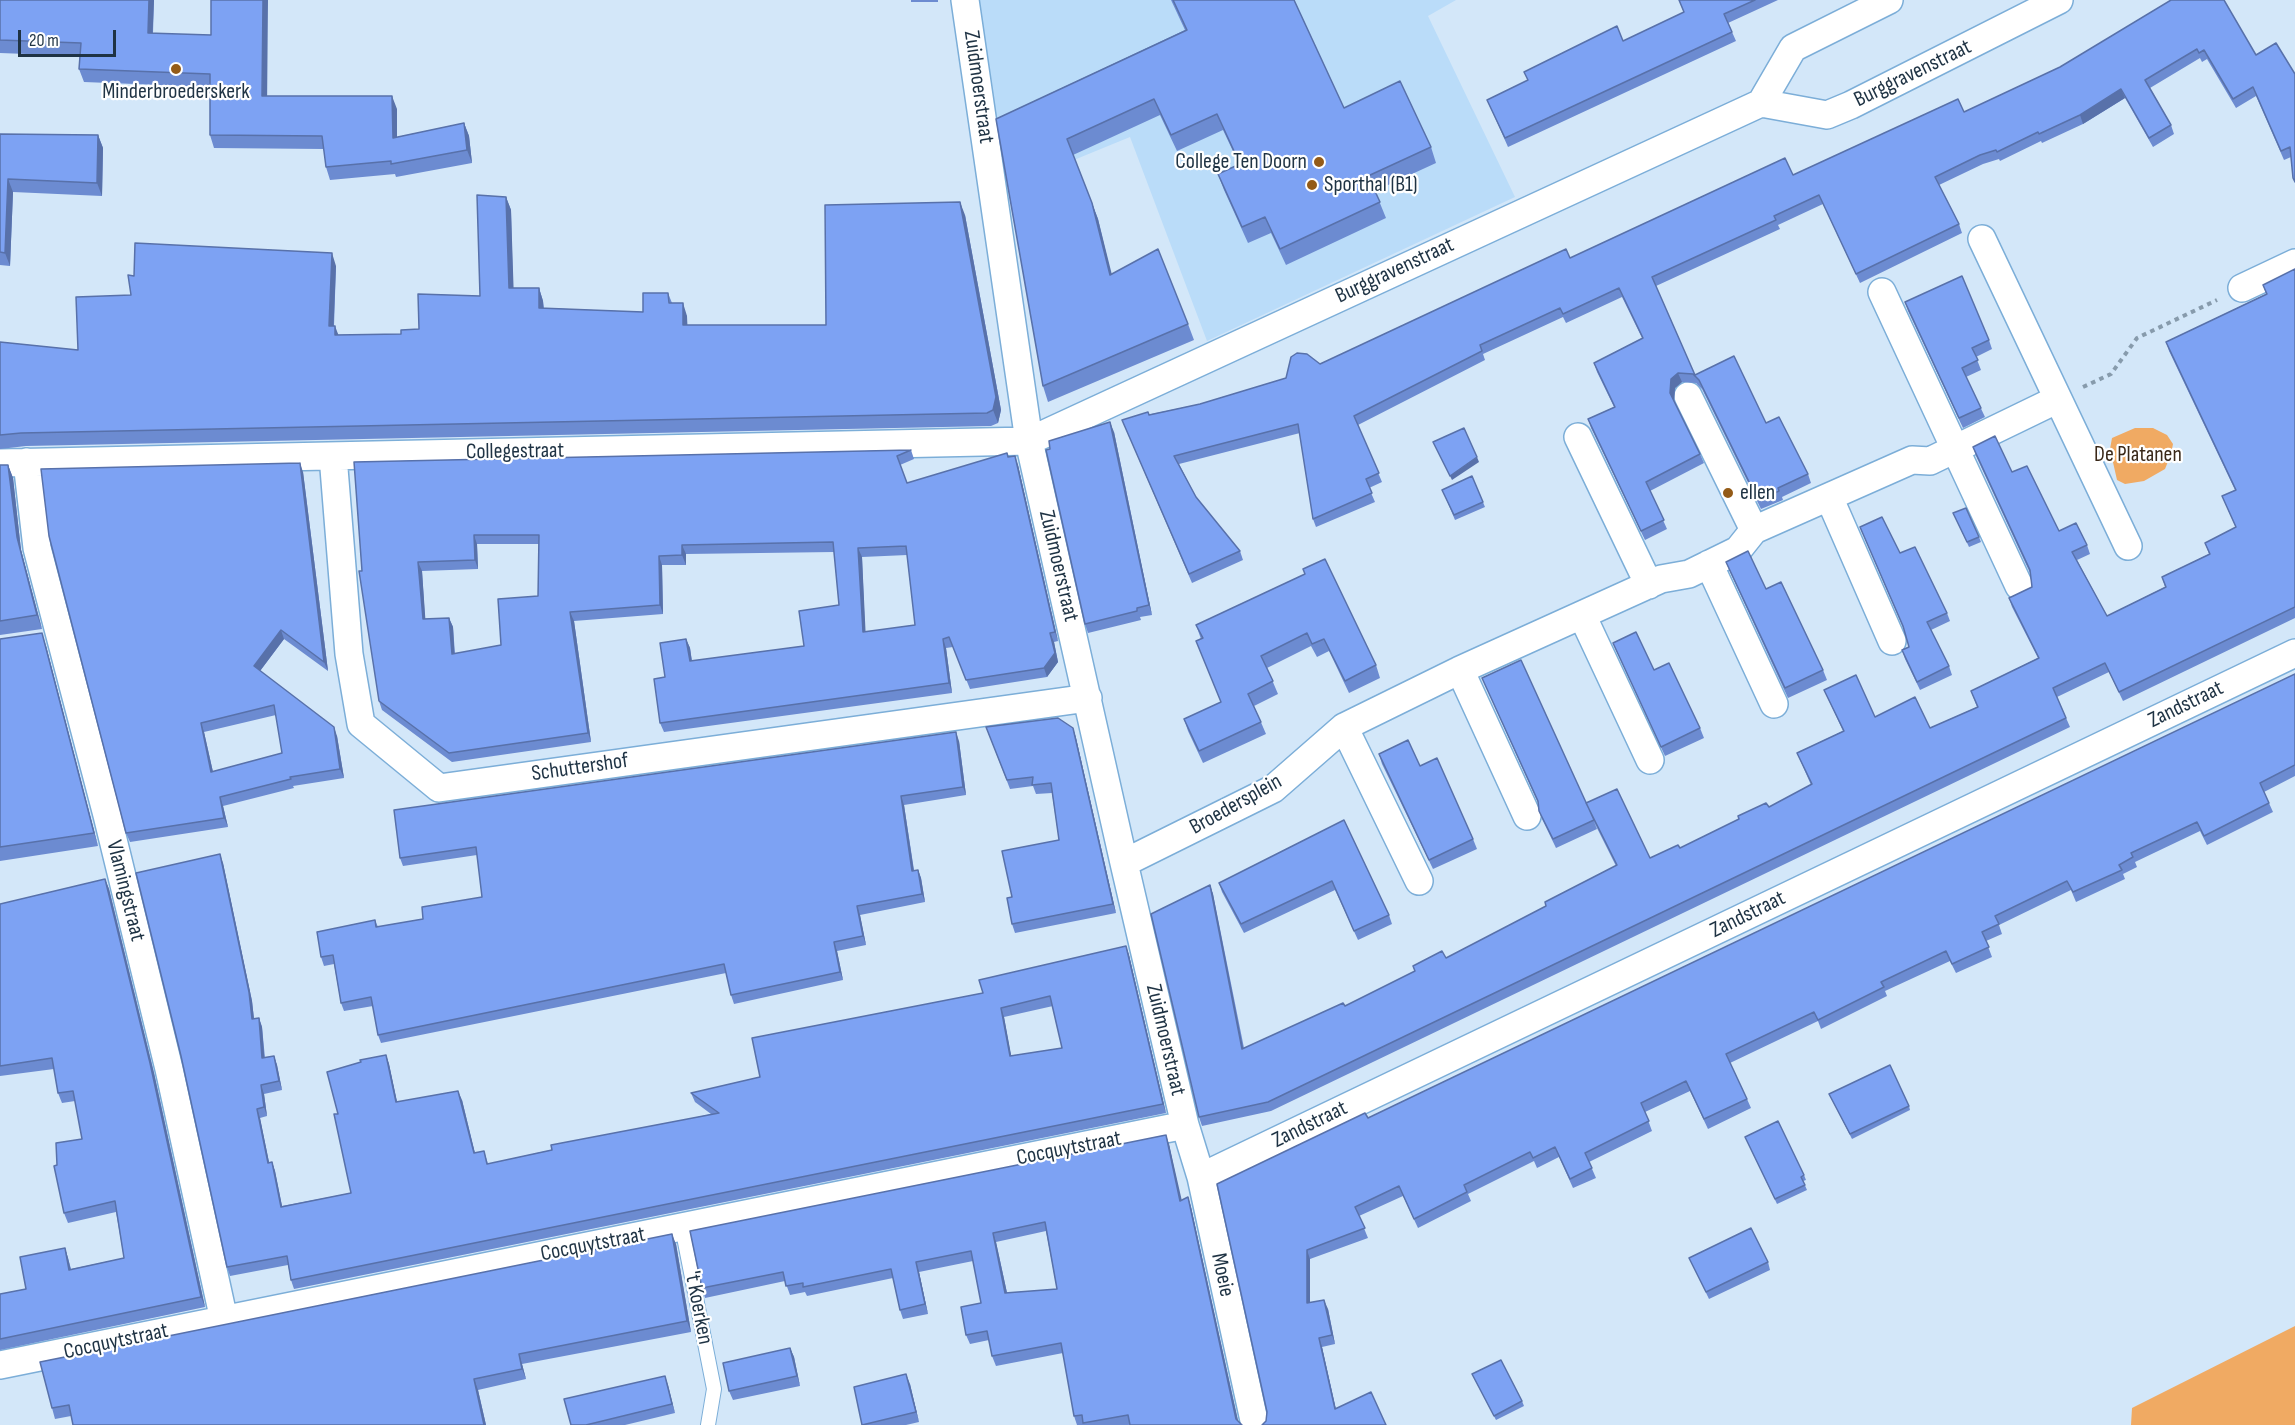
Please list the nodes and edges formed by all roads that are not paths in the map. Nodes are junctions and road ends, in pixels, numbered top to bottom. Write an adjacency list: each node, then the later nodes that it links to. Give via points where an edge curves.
1 (965, 0): 12 (street, Zuidmoerstraat)
2 (1889, 0): 4 (street, via 1793,48)
3 (2059, 0): 4 (street, Burggravenstraat, via 1827,115)
4 (1761, 103): 12 (street, Burggravenstraat)
5 (1982, 239): 10 (street)
6 (2295, 263): 7 (street)
7 (2242, 288)
8 (1882, 292): 13 (street)
9 (1688, 396): 18 (street)
10 (2058, 399): 13 (street); 19 (street)
11 (1578, 436): 21 (street)
12 (1029, 441): 14 (street, Collegestraat); 27 (street, Zuidmoerstraat)
13 (1955, 449): 17 (street, via 1930,461 1912,460); 22 (street)
14 (333, 456): 15 (street, Collegestraat); 27 (street, Schuttershof, via 349,654 361,724 439,788)
15 (27, 462): 16 (street, Collegestraat); 37 (street, Vlamingstraat, via 37,548 54,636 107,815 169,1069)
16 (0, 463)
17 (1828, 497): 18 (street); 24 (street)
18 (1754, 530): 20 (street, Broedersplein, via 1738,550)
19 (2128, 546)
20 (1709, 564): 21 (street, Broedersplein); 28 (street)
21 (1649, 585): 23 (street, Broedersplein)
22 (2019, 586)
23 (1582, 615): 26 (street, Broedersplein); 30 (street)
24 (1892, 641)
25 (2295, 653): 35 (street, Zandstraat)
26 (1460, 670): 29 (street, Broedersplein); 31 (street)
27 (1088, 698): 32 (street, Zuidmoerstraat)
28 (1774, 704)
29 (1344, 727): 32 (street, Broedersplein, via 1273,789); 33 (street)
30 (1650, 760)
31 (1527, 816)
32 (1124, 863): 34 (street, Zuidmoerstraat)
33 (1419, 881)
34 (1185, 1125): 35 (street, Moeie); 36 (street, Cocquytstraat)
35 (1201, 1178): 40 (street, Moeie)
36 (682, 1227): 37 (street, Cocquytstraat); 39 (lane, 't Koerken, via 714,1389)
37 (224, 1320): 38 (street, Cocquytstraat)
38 (0, 1365)
39 (708, 1425)
40 (1255, 1425)

